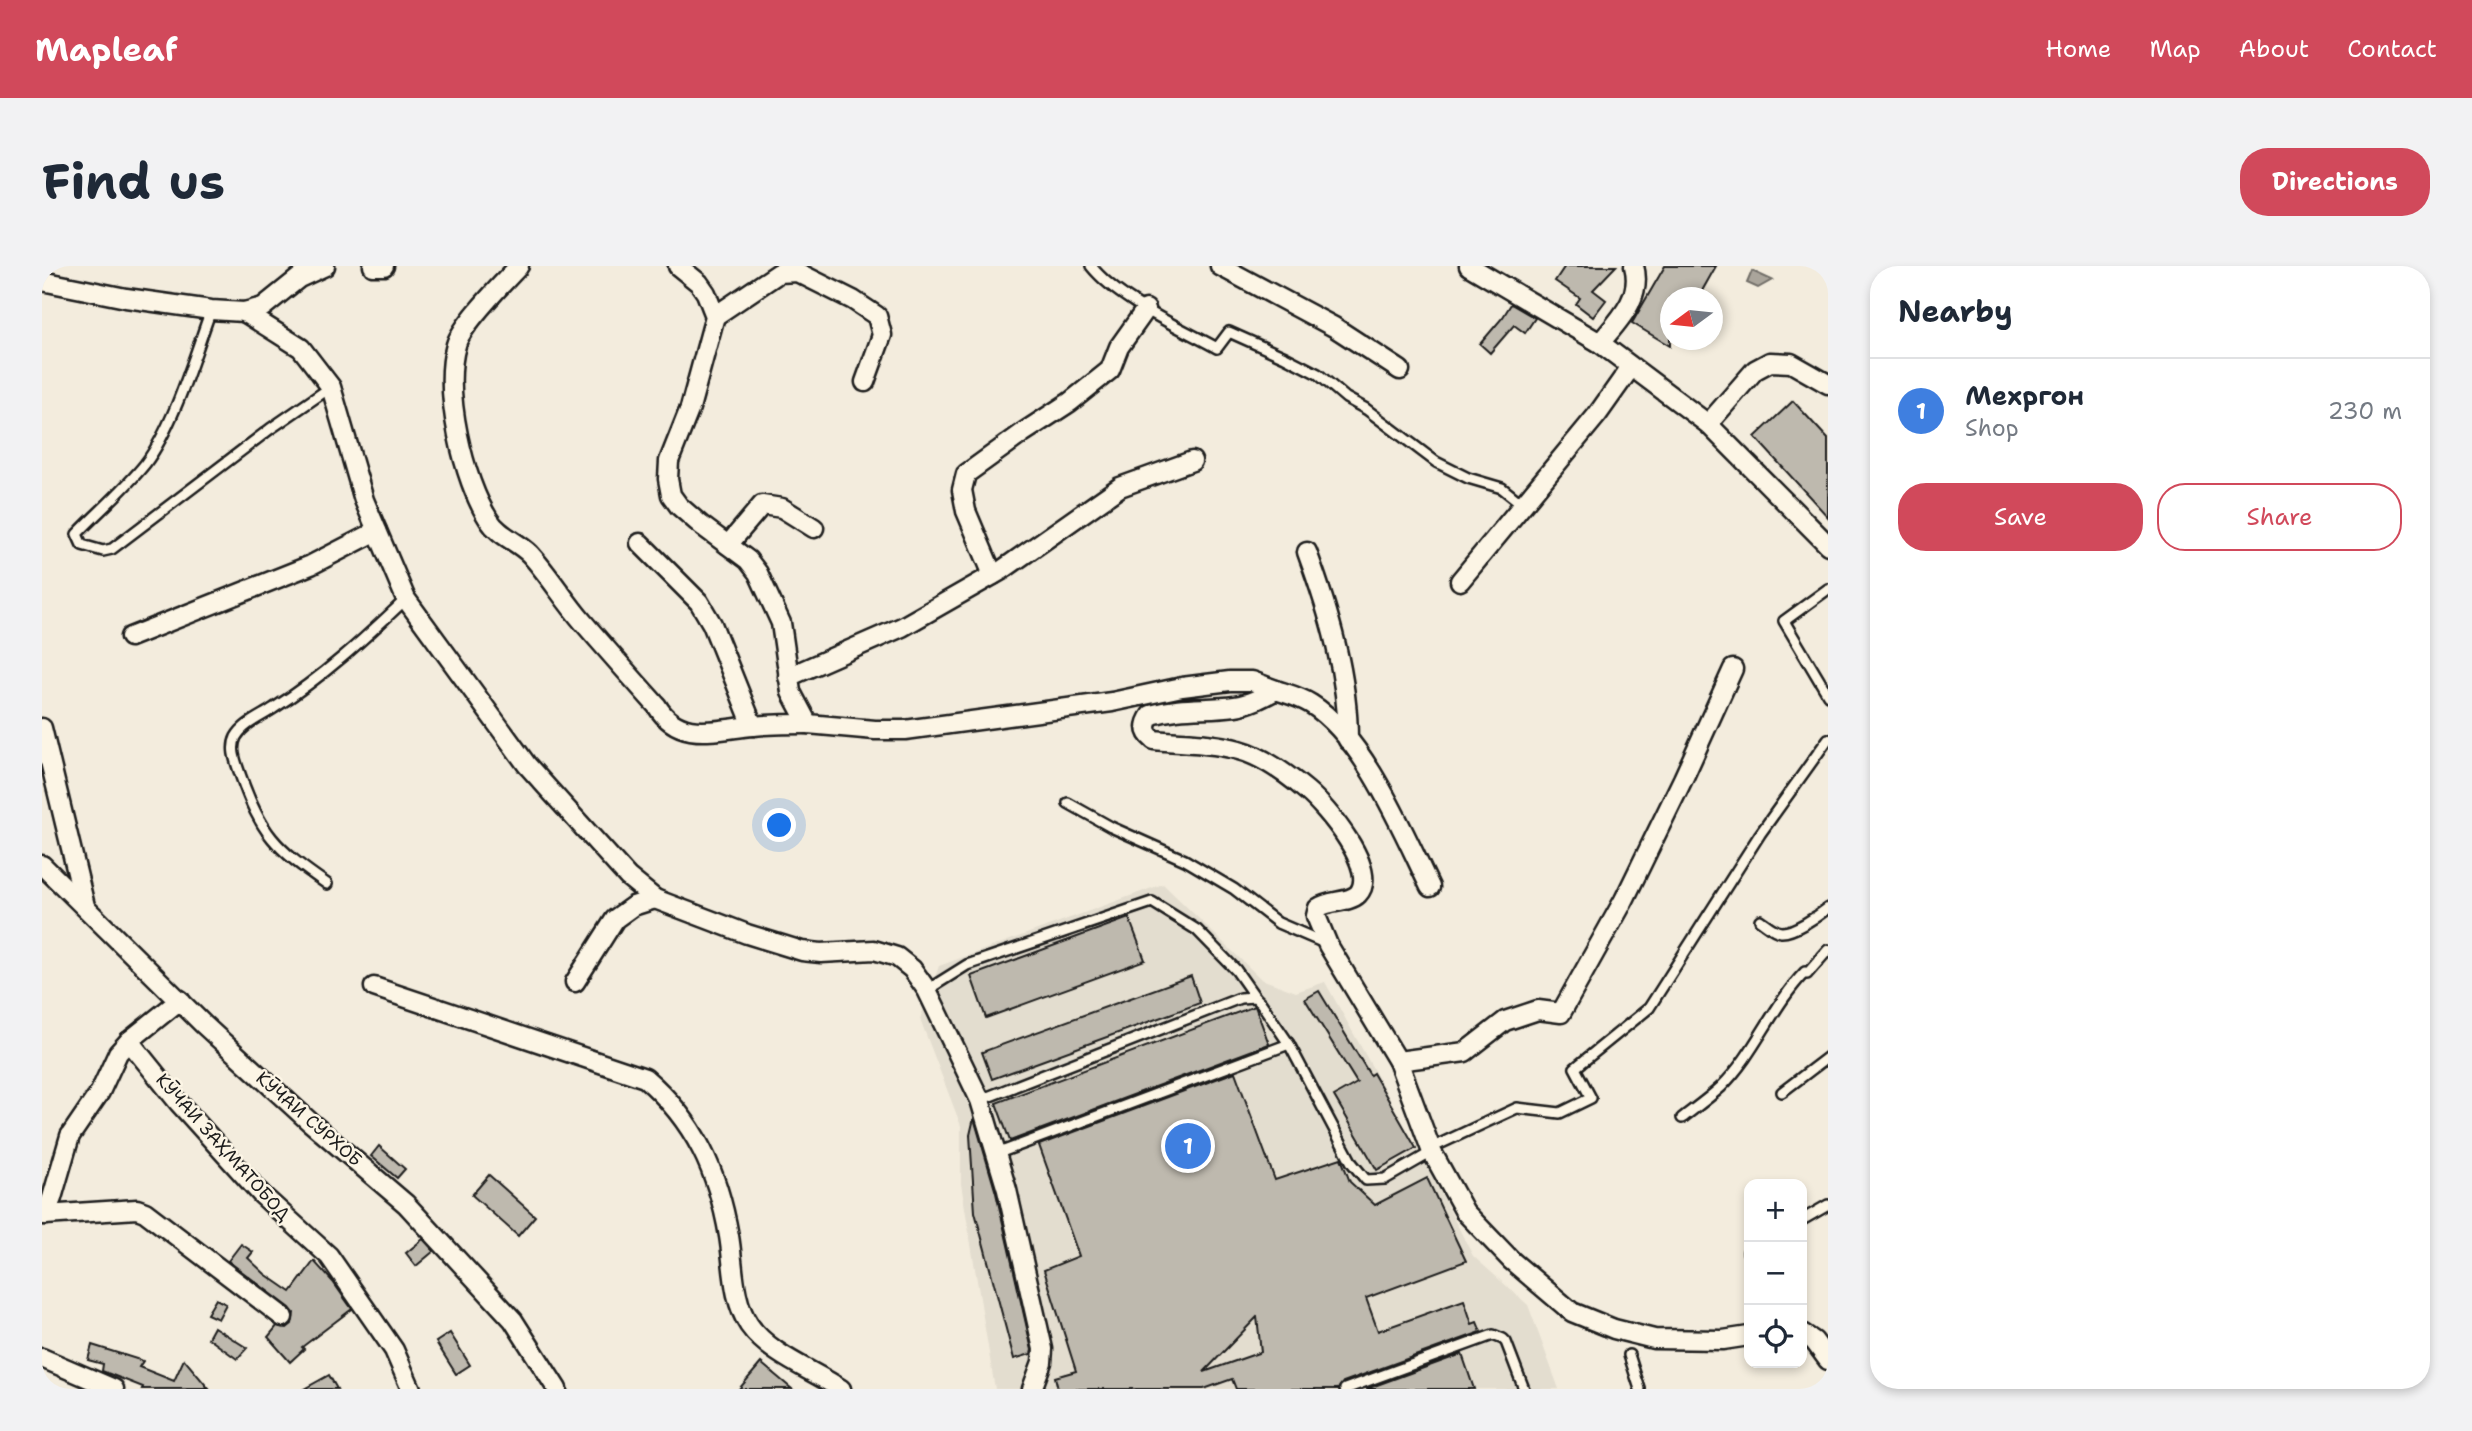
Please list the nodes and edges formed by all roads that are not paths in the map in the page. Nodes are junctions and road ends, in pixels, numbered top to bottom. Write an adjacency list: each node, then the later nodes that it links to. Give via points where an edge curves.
1 (325, 266): 13 (street, via 299,278 263,307)
2 (373, 266): 3 (street)
3 (384, 266)
4 (519, 266): 40 (street, via 456,342 452,378 455,418 469,478 489,520 529,553 664,718 702,732)
5 (678, 266): 14 (street, via 706,293)
6 (1091, 266): 11 (lane)
7 (1220, 266): 17 (street, via 1334,327)
8 (1469, 266): 15 (street)
9 (1634, 266): 15 (street, via 1634,297)
10 (42, 281): 12 (street)
11 (1146, 309): 23 (lane, via 1217,348 1229,332 1285,356 1318,374 1436,462 1502,488); 30 (street, via 1119,347 1110,370 966,474 962,490 966,512)
12 (211, 310): 13 (street); 20 (lane, via 161,435 145,463 78,534 82,545 112,550)
13 (244, 312): 20 (street, via 301,348)
14 (715, 316): 18 (street, via 779,273 797,272 877,316 882,335); 27 (street, via 690,408 669,461 668,479 679,506)
15 (1600, 343): 16 (street)
16 (1631, 367): 21 (street); 23 (street)
17 (1400, 370)
18 (865, 382)
19 (1828, 384): 21 (street, via 1791,363 1770,362 1755,370)
20 (331, 387): 25 (street)
21 (1708, 424): 28 (street)
22 (1192, 461): 30 (street, via 1119,487)
23 (1522, 504): 31 (street)
24 (814, 528): 27 (street, via 782,508 762,505)
25 (377, 531): 33 (street); 34 (street, via 311,565)
26 (640, 543): 40 (street, via 699,602)
27 (727, 545): 36 (street, via 748,560 772,601)
28 (1828, 545)
29 (1307, 552): 43 (street, via 1325,603 1346,696)
30 (993, 575): 36 (street, via 902,627)
31 (1460, 581)
32 (1828, 589): 38 (lane, via 1784,621)
33 (406, 599): 46 (lane, via 309,686 242,728 234,741 237,765 260,823 272,840); 48 (street, via 527,765 628,877)
34 (130, 637)
35 (1733, 669): 62 (street, via 1624,900 1561,1013 1538,1010 1505,1021 1465,1052)
36 (788, 677): 39 (street)
37 (1276, 690): 39 (street, via 1252,681 1230,681 905,730); 43 (street, via 1312,705); 52 (street, via 1235,706 1169,709 1151,715 1146,729 1154,740 1241,750 1308,792 1340,827 1364,872 1363,886 1356,896 1317,911)
38 (1828, 695)
39 (808, 724): 40 (street)
40 (753, 726)
41 (42, 727): 49 (street)
42 (1828, 739): 66 (lane, via 1760,834 1649,1008 1575,1068 1591,1098 1560,1113 1517,1108)
43 (1348, 740): 47 (street, via 1385,798)
44 (1068, 803): 52 (lane, via 1185,860 1234,888 1278,923)
45 (42, 865): 49 (street, КӮЧАИ СУРХОБ)
46 (327, 884)
47 (1430, 887)
48 (654, 899): 54 (street, via 615,919); 56 (street, via 802,951 874,950 897,957)
49 (85, 906): 58 (street, КӮЧАИ СУРХОБ)
50 (1828, 908): 51 (lane, via 1788,931 1776,931)
51 (1760, 920)
52 (1328, 945): 62 (street)
53 (1828, 950): 65 (lane, via 1789,989 1721,1086)
54 (575, 982)
55 (374, 987): 80 (street, via 645,1078 691,1128 710,1162 729,1234 737,1295 748,1323 780,1353)
56 (927, 990): 57 (lane, via 967,965 1152,902 1197,930); 64 (street)
57 (1255, 997): 60 (lane); 64 (lane, via 1240,998)
58 (180, 1000): 59 (street); 79 (street, КӮЧАИ СУРХОБ, via 406,1204 513,1320)
59 (129, 1041): 69 (street, via 70,1136); 78 (street, КӮЧАИ ЗАҲМАТОБОД, via 262,1195 329,1256 394,1350)
60 (1289, 1044): 66 (lane, via 1366,1181 1385,1179); 67 (lane)
61 (1828, 1057): 63 (lane)
62 (1398, 1061): 66 (street)
63 (1782, 1091)
64 (980, 1100): 67 (street)
65 (1682, 1118)
66 (1431, 1150): 73 (street, via 1465,1212 1512,1261 1572,1312 1654,1339)
67 (996, 1154): 81 (street, via 1043,1349)
68 (1828, 1205): 70 (lane)
69 (43, 1215): 71 (street, via 145,1212)
70 (1807, 1217)
71 (283, 1317)
72 (1807, 1336): 76 (street)
73 (1744, 1337)
74 (1629, 1355): 84 (lane)
75 (42, 1358): 77 (street)
76 (1828, 1360)
77 (114, 1389)
78 (411, 1389)
79 (558, 1389)
80 (841, 1389)
81 (1032, 1389)
82 (1345, 1389): 83 (lane, via 1493,1335 1506,1342)
83 (1524, 1389)
84 (1640, 1389)

